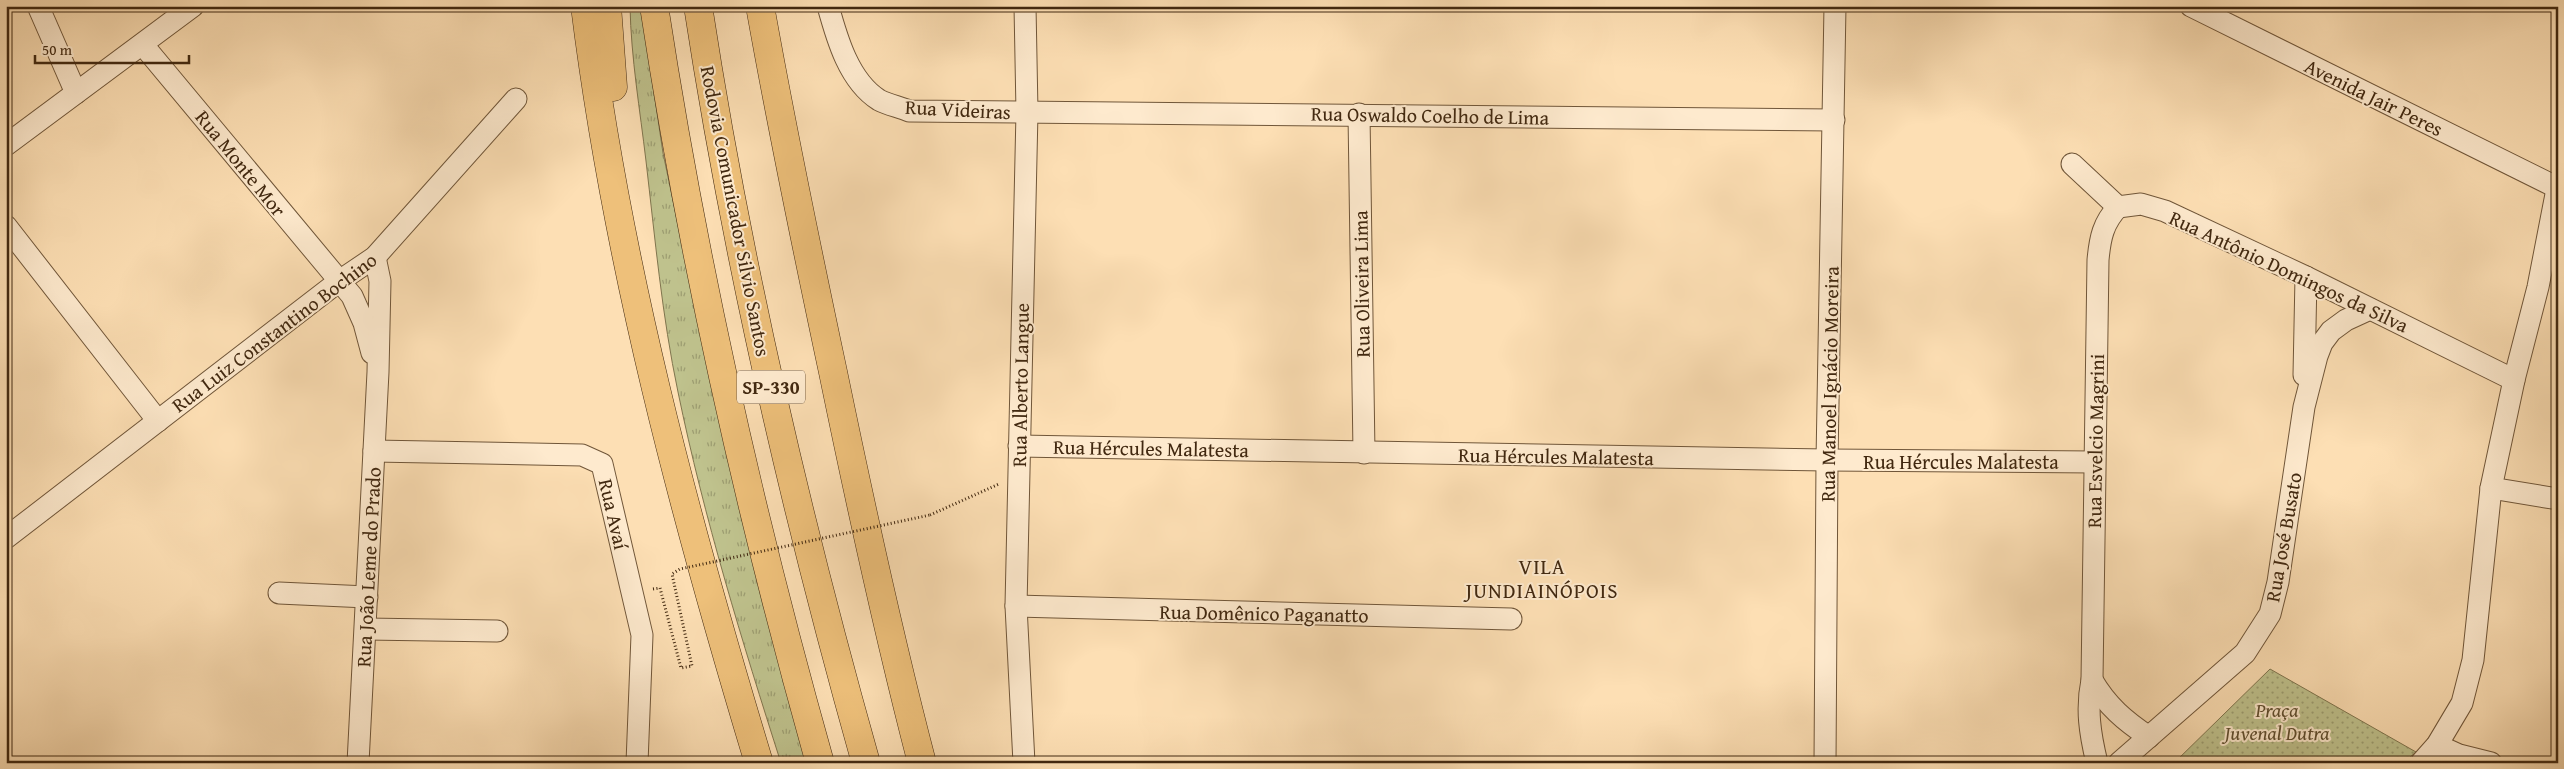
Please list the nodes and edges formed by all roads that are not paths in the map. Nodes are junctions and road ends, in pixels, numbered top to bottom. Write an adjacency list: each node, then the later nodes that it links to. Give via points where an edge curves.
1 (38, 6): 13 (street)
2 (193, 6): 12 (street)
3 (585, 6): 27 (highway, via 596,94)
4 (607, 6): 27 (highway, via 611,76 635,244 643,273)
5 (654, 6): 52 (highway, SP-330, via 716,344 786,644)
6 (698, 6): 53 (highway, Rodovia Comunicador Silvio Santos / SP-330, via 763,356 832,644)
7 (760, 6): 54 (highway, via 783,136 861,506 892,648)
8 (828, 6): 15 (street, Rua Videiras, via 848,61 864,88 881,101 909,110)
9 (1025, 6): 15 (street, Rua Alberto Langue)
10 (1835, 6): 17 (street, Rua Manoel Ignácio Moreira)
11 (2199, 8): 20 (street, Avenida Jair Peres)
12 (143, 45): 13 (street); 25 (street, Rua Monte Mor)
13 (76, 93): 18 (street)
14 (516, 99): 23 (street, Rua Luiz Constantino Bochino)
15 (1027, 112): 16 (street, Rua Oswaldo Coelho de Lima); 32 (street, Rua Alberto Langue)
16 (1359, 114): 17 (street, Rua Oswaldo Coelho de Lima); 34 (street, Rua Oliveira Lima)
17 (1834, 120): 35 (street, Rua Manoel Ignácio Moreira)
18 (6, 145)
19 (2072, 164): 21 (street)
20 (2557, 187): 29 (street, via 2538,287)
21 (2118, 207): 24 (street, Rua Antônio Domingos da Silva, via 2141,204 2165,211); 36 (street, Rua Esvelcio Magrini, via 2108,217 2101,234 2098,260)
22 (6, 226): 31 (street)
23 (375, 257): 25 (street, Rua Luiz Constantino Bochino); 28 (street, Rua João Leme do Prado, via 380,281)
24 (2306, 277): 26 (street, Rua Antônio Domingos da Silva); 30 (street, Rua José Busato)
25 (338, 282): 28 (street, Rua João Leme do Prado, via 352,296 364,323); 31 (street, Rua Luiz Constantino Bochino)
26 (2370, 309): 29 (street, Rua Antônio Domingos da Silva); 30 (street, Rua José Busato, via 2331,330 2322,343)
27 (646, 354): 51 (highway, via 707,590)
28 (378, 372): 33 (street, Rua João Leme do Prado)
29 (2514, 380): 37 (street)
30 (2304, 407): 47 (street, Rua José Busato, via 2278,582 2270,614 2245,653)
31 (158, 421): 39 (street, Rua Luiz Constantino Bochino)
32 (1019, 446): 34 (street, Rua Hércules Malatesta); 42 (street, Rua Alberto Langue)
33 (374, 451): 41 (street, Rua João Leme do Prado); 50 (street, Rua Avaí, via 582,455 602,464 642,635)
34 (1364, 453): 35 (street, Rua Hércules Malatesta)
35 (1827, 460): 36 (street, Rua Hércules Malatesta); 56 (street, Rua Manoel Ignácio Moreira)
36 (2094, 462): 46 (street, Rua Esvelcio Magrini)
37 (2490, 488): 38 (street); 48 (street, via 2473,660 2462,703)
38 (2558, 499)
39 (6, 538)
40 (279, 593): 41 (street)
41 (367, 597): 44 (street, Rua João Leme do Prado)
42 (1016, 606): 43 (street, Rua Domênico Paganatto); 55 (street, Rua Alberto Langue)
43 (1512, 619)
44 (366, 629): 45 (street); 49 (street, Rua João Leme do Prado)
45 (497, 631)
46 (2092, 680): 47 (street, via 2103,700 2123,720); 57 (street, Rua Esvelcio Magrini, via 2088,701 2089,733)
47 (2149, 738): 58 (street, Rua José Busato)
48 (2437, 746): 59 (street); 60 (street)
49 (358, 763)
50 (638, 763)
51 (759, 763)
52 (820, 763)
53 (866, 763)
54 (922, 763)
55 (1024, 763)
56 (1825, 763)
57 (2097, 763)
58 (2119, 763)
59 (2421, 763)
60 (2491, 763)

